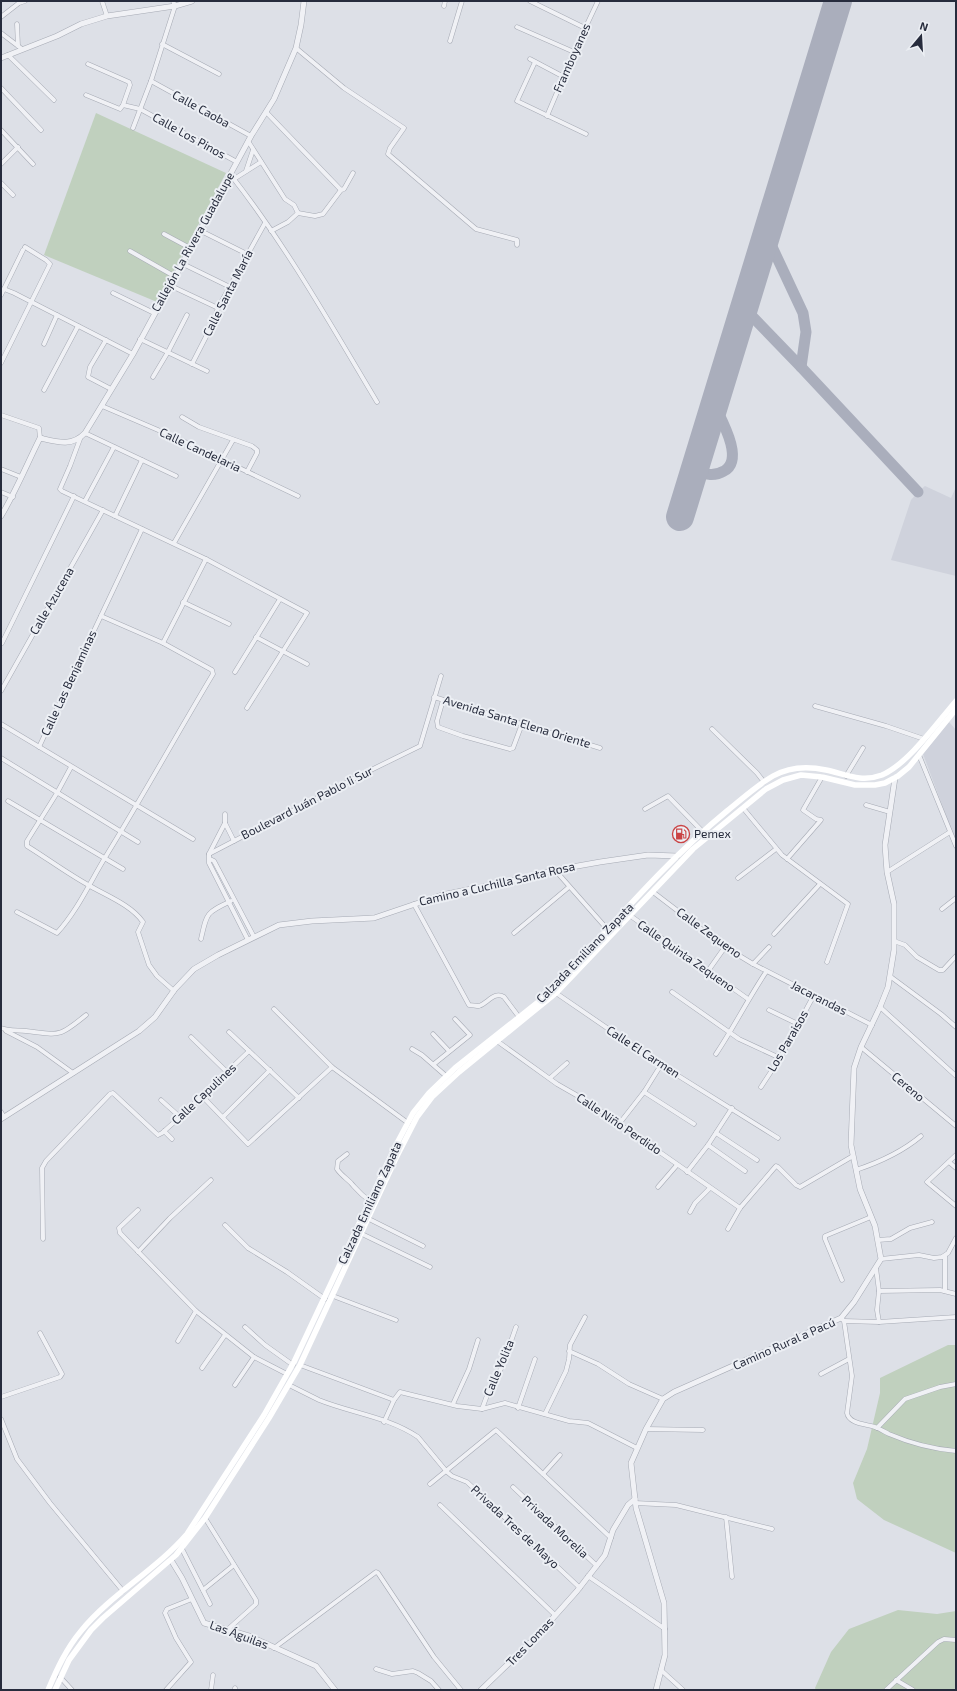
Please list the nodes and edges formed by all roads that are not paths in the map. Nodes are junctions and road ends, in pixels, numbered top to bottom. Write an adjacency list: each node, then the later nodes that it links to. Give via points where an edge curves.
1 (25, 1): 12 (street)
2 (102, 1): 11 (street)
3 (192, 1): 9 (street)
4 (304, 1): 20 (street, Callejón La Rivera Guadalupe)
5 (445, 1): 10 (street)
6 (462, 1): 17 (street)
7 (530, 1): 15 (street)
8 (598, 1): 15 (street, Framboyanes)
9 (174, 3): 11 (street); 18 (street)
10 (444, 6)
11 (107, 16): 19 (street)
12 (1, 17)
13 (17, 24): 19 (street)
14 (517, 27): 21 (street)
15 (586, 28): 21 (street, Framboyanes)
16 (1, 33): 19 (street)
17 (450, 41)
18 (162, 44): 27 (street); 29 (street)
19 (20, 48): 22 (street)
20 (296, 48): 35 (street, Callejón La Rivera Guadalupe); 60 (street, via 344,88 404,128 388,154 476,229 517,240)
21 (574, 52): 28 (street, Framboyanes)
22 (8, 54): 23 (street); 32 (street)
23 (1, 58)
24 (530, 59): 25 (street)
25 (536, 62): 28 (street); 36 (street, via 517,101)
26 (88, 64): 33 (street, via 128,82 130,85)
27 (219, 74)
28 (564, 77): 36 (street, Framboyanes)
29 (151, 81): 34 (street); 41 (street, Calle Caoba)
30 (1, 88): 39 (street)
31 (86, 95): 33 (street, Calle Los Pinos, via 116,108 120,109)
32 (54, 100)
33 (123, 105): 34 (street, Calle Los Pinos)
34 (140, 109): 37 (street); 45 (street, Calle Los Pinos)
35 (267, 113): 41 (street, Callejón La Rivera Guadalupe); 53 (street)
36 (547, 116): 40 (street)
37 (133, 128)
38 (1, 130): 43 (street)
39 (42, 130)
40 (586, 134)
41 (251, 136): 42 (street, Callejón La Rivera Guadalupe)
42 (248, 142): 44 (street); 45 (street, Callejón La Rivera Guadalupe)
43 (18, 147): 47 (street); 48 (street)
44 (253, 150): 46 (street); 49 (street)
45 (237, 162): 51 (street, Callejón La Rivera Guadalupe)
46 (261, 162): 49 (street); 55 (street)
47 (1, 164)
48 (33, 164)
49 (246, 171): 51 (street)
50 (353, 173): 53 (street)
51 (232, 177): 56 (street); 57 (street, Callejón La Rivera Guadalupe)
52 (1, 183): 54 (street)
53 (341, 190): 55 (street, via 323,214 315,216)
54 (13, 195)
55 (298, 213): 58 (street, via 288,222)
56 (266, 223): 58 (street); 63 (street, Calle Santa María)
57 (200, 230): 61 (street, Callejón La Rivera Guadalupe); 63 (street)
58 (270, 231): 90 (street, via 307,286)
59 (164, 234): 61 (street)
60 (517, 244)
61 (190, 248): 64 (street, Callejón La Rivera Guadalupe)
62 (130, 251): 65 (street)
63 (247, 254): 67 (street, Calle Santa María)
64 (182, 263): 65 (street, Callejón La Rivera Guadalupe); 67 (street)
65 (174, 276): 66 (street, Callejón La Rivera Guadalupe)
66 (169, 285): 73 (street); 74 (street, Callejón La Rivera Guadalupe)
67 (230, 287): 73 (street, Calle Santa María)
68 (4, 289): 69 (street); 71 (street); 72 (street, via 24,248 50,264)
69 (14, 293): 71 (street, via 5,291); 72 (street)
70 (113, 293): 74 (street)
71 (1, 296)
72 (30, 302): 75 (street); 83 (street)
73 (218, 308): 85 (street, Calle Santa María)
74 (154, 313): 78 (street, Callejón La Rivera Guadalupe)
75 (57, 315): 77 (street); 80 (street)
76 (187, 316): 81 (street)
77 (78, 326): 79 (street); 89 (street)
78 (140, 339): 81 (street); 82 (street, Callejón La Rivera Guadalupe)
79 (106, 340): 82 (street); 88 (street, via 90,367 88,377)
80 (44, 344)
81 (168, 352): 85 (street); 87 (street)
82 (133, 354): 88 (street, Callejón La Rivera Guadalupe)
83 (2, 357): 84 (street)
84 (1, 363)
85 (192, 364): 86 (street)
86 (207, 371)
87 (154, 377)
88 (111, 389): 91 (street, Callejón La Rivera Guadalupe)
89 (44, 390)
90 (377, 402)
91 (102, 406): 94 (street, Callejón La Rivera Guadalupe); 100 (street, Calle Candelaria)
92 (1, 415): 95 (street, via 39,428)
93 (182, 417): 97 (street, via 199,427)
94 (85, 433): 96 (street, Callejón La Rivera Guadalupe); 98 (street)
95 (40, 438): 96 (street, via 69,443); 104 (street)
96 (80, 439): 106 (street, via 60,489)
97 (233, 440): 100 (street); 102 (street, via 257,450)
98 (114, 447): 99 (street); 109 (street)
99 (142, 460): 103 (street); 112 (street)
100 (222, 460): 102 (street, Calle Candelaria); 114 (street)
101 (1, 469): 104 (street)
102 (247, 472): 107 (street, Calle Candelaria)
103 (176, 476)
104 (21, 477): 108 (street)
105 (1, 492): 108 (street)
106 (74, 496): 109 (street); 121 (street)
107 (298, 496)
108 (13, 497): 111 (street)
109 (85, 502): 110 (street)
110 (103, 510): 112 (street); 127 (street, Calle Azucena)
111 (1, 516)
112 (115, 516): 113 (street)
113 (142, 529): 114 (street); 118 (street, Calle Las Benjaminas)
114 (174, 543): 115 (street)
115 (206, 559): 116 (street); 117 (street)
116 (280, 599): 120 (street); 123 (street, via 307,613)
117 (183, 602): 119 (street); 122 (street)
118 (100, 618): 122 (street); 138 (street, Calle Las Benjaminas)
119 (229, 624)
120 (256, 637): 123 (street); 125 (street)
121 (2, 643)
122 (163, 643): 153 (street, via 212,670 213,674)
123 (283, 651): 124 (street); 132 (street)
124 (308, 664)
125 (235, 672)
126 (441, 676): 128 (street, Boulevard Juán Pablo Ii Sur)
127 (1, 691)
128 (434, 697): 129 (street, Avenida Santa Elena Oriente); 164 (street, Boulevard Juán Pablo Ii Sur, via 420,746)
129 (443, 700): 135 (street, Avenida Santa Elena Oriente); 135 (street, via 437,721 438,727 496,745 513,748)
130 (956, 701): 137 (main road, Calzada Emiliano Zapata)
131 (815, 706): 137 (street)
132 (247, 708)
133 (956, 709): 141 (main road, Calzada Emiliano Zapata)
134 (1, 724): 138 (street)
135 (522, 724): 139 (street, Avenida Santa Elena Oriente)
136 (712, 729): 148 (street)
137 (924, 739): 144 (main road, Calzada Emiliano Zapata, via 902,762)
138 (39, 747): 143 (street)
139 (600, 748)
140 (863, 748): 145 (street)
141 (919, 755): 147 (main road, Calzada Emiliano Zapata); 162 (street)
142 (1, 758): 150 (street)
143 (71, 767): 150 (street); 153 (street)
144 (882, 775): 145 (main road, Calzada Emiliano Zapata, via 866,779); 149 (main road)
145 (846, 776): 148 (main road, Calzada Emiliano Zapata, via 826,770 802,768 779,773)
146 (822, 777): 149 (main road, Calzada Emiliano Zapata, via 855,785); 154 (main road, Calzada Emiliano Zapata, via 801,775 783,780 766,789); 172 (street, via 804,810 821,820)
147 (895, 778): 149 (main road, Calzada Emiliano Zapata); 156 (street)
148 (764, 782): 161 (main road, Calzada Emiliano Zapata)
149 (885, 783)
150 (57, 793): 158 (street); 160 (street)
151 (8, 801): 158 (street)
152 (866, 805): 156 (street)
153 (135, 806): 160 (street); 163 (street)
154 (743, 808): 167 (street); 180 (main road, Calzada Emiliano Zapata, via 693,849)
155 (645, 809): 161 (street, via 668,796)
156 (890, 812): 175 (street, via 885,845)
157 (225, 814): 159 (street)
158 (40, 820): 170 (street); 178 (street, via 27,846)
159 (225, 823): 164 (street); 168 (street)
160 (121, 832): 165 (street); 170 (street)
161 (703, 832): 169 (main road, Calzada Emiliano Zapata)
162 (950, 832): 166 (street); 175 (street)
163 (193, 839)
164 (234, 841): 168 (street, Boulevard Juán Pablo Ii Sur)
165 (138, 842)
166 (956, 846)
167 (776, 848): 172 (street); 176 (street)
168 (209, 854): 171 (street)
169 (677, 856): 174 (street, Camino a Cuchilla Santa Rosa, via 648,855); 187 (main road, Calzada Emiliano Zapata)
170 (105, 857): 173 (street); 178 (street)
171 (210, 859): 182 (street, via 214,861); 183 (street, via 209,863)
172 (787, 859): 177 (street)
173 (123, 869)
174 (555, 870): 179 (street); 184 (street, Camino a Cuchilla Santa Rosa, via 442,895)
175 (887, 872): 194 (street, via 894,904)
176 (738, 878)
177 (820, 884): 190 (street); 198 (street, via 848,904)
178 (90, 886): 186 (street, via 57,933); 203 (street, via 140,918 143,922 138,932 149,965)
179 (569, 887): 188 (street); 189 (street)
180 (653, 892): 187 (main road, Calzada Emiliano Zapata); 195 (street, Calle Zequeno)
181 (956, 898): 185 (street)
182 (235, 900): 183 (street); 191 (street)
183 (230, 902): 192 (street, via 208,913); 193 (street)
184 (414, 904): 191 (street, Camino a Cuchilla Santa Rosa, via 374,918 279,925); 212 (street, via 469,1005 479,1006 497,994 504,997)
185 (942, 909)
186 (17, 912)
187 (627, 914): 188 (main road, Calzada Emiliano Zapata); 200 (street, Calle Quinta Zequeno); 205 (main road, Calzada Emiliano Zapata)
188 (608, 930): 212 (main road, Calzada Emiliano Zapata, via 542,999)
189 (514, 933)
190 (774, 934)
191 (254, 937): 193 (street, Camino a Cuchilla Santa Rosa)
192 (201, 939)
193 (248, 940): 203 (street, Camino a Cuchilla Santa Rosa, via 194,970)
194 (894, 941): 197 (street, via 906,945 921,960 941,971); 202 (street)
195 (725, 947): 199 (street, Calle Zequeno); 200 (street)
196 (769, 947): 199 (street)
197 (956, 956)
198 (827, 962)
199 (753, 964): 201 (street, Calle Zequeno)
200 (708, 971): 207 (street, Calle Quinta Zequeno)
201 (766, 972): 206 (street, Jacarandas); 207 (street)
202 (891, 977): 208 (street); 216 (street)
203 (174, 991): 235 (street, Camino a Cuchilla Santa Rosa, via 155,1017 139,1031)
204 (672, 992): 219 (street)
205 (556, 993): 222 (main road, Calzada Emiliano Zapata); 231 (street, Calle El Carmen)
206 (814, 995): 214 (street, Los Paraisos); 215 (street, Jacarandas)
207 (748, 999): 219 (street)
208 (880, 1007): 215 (street); 237 (street)
209 (274, 1009): 232 (street)
210 (768, 1010): 214 (street)
211 (86, 1015): 217 (street, via 60,1034)
212 (518, 1017): 236 (main road, Calzada Emiliano Zapata)
213 (455, 1019): 226 (street, via 470,1035)
214 (798, 1024): 228 (street, Los Paraisos)
215 (872, 1025): 223 (street)
216 (956, 1027)
217 (2, 1029): 235 (street, via 37,1047)
218 (229, 1032): 225 (street)
219 (730, 1032): 227 (street); 228 (street, via 739,1039)
220 (433, 1034): 226 (street)
221 (191, 1037): 234 (street)
222 (497, 1041): 238 (street, Calle Niño Perdido); 278 (main road, Calzada Emiliano Zapata, via 450,1080 417,1117)
223 (861, 1047): 252 (street, Cereno); 261 (street, via 854,1068 851,1145)
224 (412, 1049): 230 (street)
225 (249, 1051): 233 (street); 234 (street, Calle Capulines)
226 (449, 1051): 230 (street)
227 (716, 1054)
228 (780, 1058): 239 (street, Los Paraisos)
229 (567, 1063): 238 (street)
230 (434, 1064): 236 (street)
231 (661, 1065): 240 (street); 244 (street, Calle El Carmen)
232 (332, 1067): 242 (street); 249 (street)
233 (270, 1070): 242 (street); 248 (street)
234 (227, 1072): 241 (street, Calle Capulines)
235 (73, 1073): 247 (street, Camino a Cuchilla Santa Rosa)
236 (446, 1076): 249 (main road, Calzada Emiliano Zapata, via 419,1104)
237 (956, 1076)
238 (550, 1078): 250 (street, Calle Niño Perdido)
239 (761, 1087)
240 (644, 1092): 250 (street); 251 (street)
241 (202, 1096): 246 (street, Calle Capulines); 248 (street)
242 (299, 1098): 248 (street, via 248,1144)
243 (161, 1100): 246 (street)
244 (732, 1108): 254 (street); 256 (street, Calle El Carmen)
245 (1, 1112): 247 (street)
246 (180, 1117): 253 (street, Calle Capulines)
247 (3, 1118)
248 (223, 1118)
249 (408, 1123): 272 (main road, Calzada Emiliano Zapata)
250 (619, 1124): 264 (street, Calle Niño Perdido)
251 (694, 1124)
252 (956, 1126)
253 (164, 1131): 257 (street); 284 (street, Calle Capulines, via 158,1134 113,1093 42,1168)
254 (716, 1133): 258 (street); 262 (street)
255 (921, 1136): 266 (street, via 894,1155)
256 (778, 1138)
257 (172, 1139)
258 (708, 1145): 267 (street); 268 (street)
259 (346, 1154): 272 (street, via 338,1161 337,1169 340,1175)
260 (956, 1155): 263 (street)
261 (853, 1156): 266 (street); 274 (street, via 800,1187 776,1166)
262 (758, 1160)
263 (949, 1162): 265 (street); 273 (street, via 927,1182)
264 (677, 1165): 268 (street, Calle Niño Perdido); 270 (street)
265 (956, 1168)
266 (856, 1170): 277 (street)
267 (745, 1171)
268 (687, 1172): 271 (street, Calle Niño Perdido)
269 (212, 1180): 289 (street, via 170,1218)
270 (658, 1187)
271 (710, 1188): 274 (street, Calle Niño Perdido); 276 (street)
272 (370, 1201): 299 (main road, Calzada Emiliano Zapata)
273 (956, 1206)
274 (740, 1208): 281 (street)
275 (138, 1210): 289 (street, via 118,1230)
276 (690, 1212)
277 (871, 1217): 285 (street); 294 (street, via 825,1236)
278 (369, 1219): 282 (main road, Calzada Emiliano Zapata); 286 (street)
279 (932, 1222): 285 (street, via 910,1228 891,1239)
280 (225, 1225): 299 (street, via 248,1248)
281 (728, 1229)
282 (362, 1234): 292 (street); 298 (main road, Calzada Emiliano Zapata)
283 (956, 1238): 287 (street)
284 (43, 1239)
285 (878, 1240): 291 (street)
286 (423, 1246)
287 (951, 1248): 288 (street); 290 (street)
288 (956, 1251)
289 (138, 1252): 300 (street)
290 (945, 1256): 291 (street, via 934,1258 920,1255); 296 (street)
291 (881, 1259): 293 (street, Camino Rural a Pacú)
292 (430, 1267)
293 (876, 1268): 295 (street); 304 (street, Camino Rural a Pacú)
294 (842, 1280)
295 (879, 1290): 296 (street); 305 (street)
296 (945, 1290): 297 (street)
297 (956, 1294)
298 (333, 1296): 303 (street); 317 (main road, Calzada Emiliano Zapata)
299 (325, 1299): 316 (main road, Calzada Emiliano Zapata)
300 (196, 1311): 309 (street); 311 (street)
301 (956, 1317): 305 (street)
302 (585, 1318): 312 (street, via 570,1345)
303 (396, 1320)
304 (843, 1320): 305 (street); 315 (street); 325 (street, Camino Rural a Pacú)
305 (879, 1322)
306 (245, 1327): 316 (street)
307 (516, 1327): 329 (street, Calle Yolita, via 502,1367)
308 (40, 1333): 324 (street, via 62,1374 60,1377)
309 (225, 1335): 313 (street); 318 (street)
310 (478, 1340): 327 (street, via 469,1369)
311 (178, 1341)
312 (569, 1352): 325 (street, via 598,1364 629,1384); 330 (street, via 566,1371)
313 (254, 1357): 319 (street); 322 (street)
314 (535, 1359): 328 (street)
315 (849, 1359): 320 (street); 334 (street, via 852,1381 848,1417)
316 (293, 1365): 319 (main road, Calzada Emiliano Zapata)
317 (300, 1365): 323 (main road, Calzada Emiliano Zapata); 326 (street)
318 (202, 1368)
319 (287, 1374): 331 (main road, Calzada Emiliano Zapata)
320 (821, 1374)
321 (956, 1384): 334 (street, via 905,1399)
322 (235, 1385)
323 (289, 1385): 331 (main road, Calzada Emiliano Zapata); 333 (street, via 319,1400)
324 (1, 1397)
325 (663, 1399): 335 (street)
326 (394, 1400): 327 (street, via 400,1392); 333 (street)
327 (452, 1404): 329 (street)
328 (518, 1408): 329 (street, via 505,1403); 330 (street)
329 (482, 1409)
330 (545, 1414): 338 (street, via 588,1423)
331 (267, 1416): 337 (main road)
332 (1, 1419): 361 (street, via 17,1459)
333 (384, 1422): 341 (street, via 418,1437)
334 (877, 1428): 339 (street, via 914,1443)
335 (646, 1429): 336 (street); 338 (street)
336 (703, 1430)
337 (256, 1433): 347 (main road); 357 (main road, via 187,1534)
338 (637, 1448): 345 (street, via 631,1463)
339 (956, 1452)
340 (560, 1455): 342 (street)
341 (446, 1471): 342 (street, via 496,1430); 343 (street); 360 (street, Privada Tres de Mayo, via 467,1482)
342 (543, 1474): 350 (street)
343 (430, 1484)
344 (513, 1487): 354 (street, Privada Morelia)
345 (635, 1501): 348 (street, via 676,1505); 350 (street, Tres Lomas, via 628,1505); 365 (street, via 664,1603)
346 (440, 1505): 364 (street)
347 (206, 1518): 351 (main road); 353 (street)
348 (726, 1518): 349 (street); 356 (street)
349 (772, 1529)
350 (611, 1538): 354 (street, Tres Lomas, via 605,1555)
351 (182, 1549): 352 (main road); 359 (street)
352 (171, 1560): 358 (main road); 362 (street, Las Águilas)
353 (234, 1565): 359 (street); 366 (street, via 256,1604)
354 (597, 1566): 355 (street, Tres Lomas)
355 (588, 1576): 360 (street, Tres Lomas); 365 (street)
356 (732, 1577)
357 (137, 1579): 358 (main road); 361 (main road)
358 (141, 1586): 372 (main road, via 91,1630)
359 (203, 1590): 363 (street)
360 (578, 1590): 364 (street, Tres Lomas)
361 (123, 1591): 374 (main road, via 94,1617 71,1644)
362 (192, 1599): 366 (street, Las Águilas, via 204,1623); 377 (street, via 165,1612 176,1638 191,1662)
363 (210, 1604)
364 (556, 1615): 382 (street, Tres Lomas)
365 (665, 1629): 370 (street, via 665,1655)
366 (227, 1630): 368 (street, Las Águilas, via 249,1636)
367 (956, 1640): 373 (street, via 944,1639 938,1642)
368 (274, 1648): 379 (street, Las Águilas, via 316,1666); 381 (street, via 376,1572 434,1658)
369 (376, 1669): 380 (street, via 392,1674 413,1671 431,1681)
370 (661, 1670): 383 (street); 384 (street)
371 (213, 1675): 378 (street)
372 (60, 1677): 375 (main road); 376 (street)
373 (896, 1680): 385 (street); 386 (street)
374 (48, 1690)
375 (55, 1690)
376 (72, 1690)
377 (166, 1690)
378 (211, 1690)
379 (335, 1690)
380 (439, 1690)
381 (461, 1690)
382 (481, 1690)
383 (656, 1690)
384 (683, 1690)
385 (886, 1690)
386 (913, 1690)

